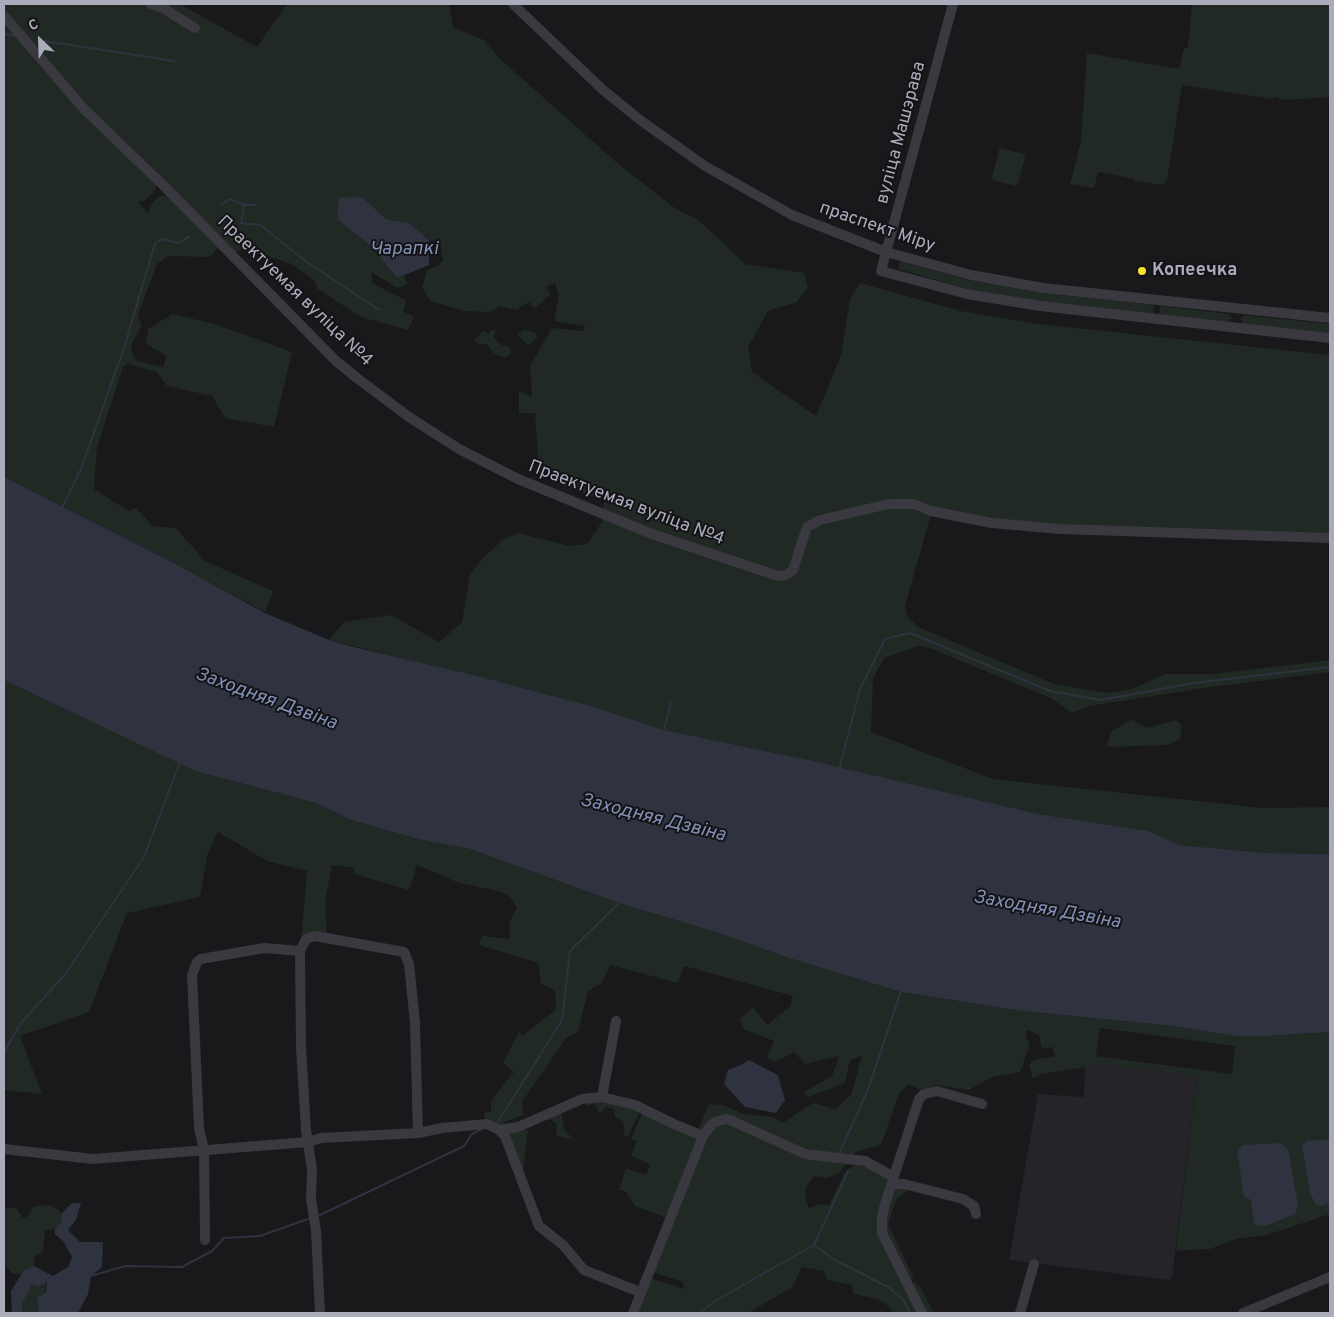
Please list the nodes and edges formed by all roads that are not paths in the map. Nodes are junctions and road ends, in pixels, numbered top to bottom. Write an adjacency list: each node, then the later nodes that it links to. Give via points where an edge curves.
1 (150, 4): 5 (street, via 163,8)
2 (513, 4): 6 (street, праспект Міру, via 609,95 705,166 792,215)
3 (953, 4): 6 (street, вуліца Машэрава)
4 (4, 16): 12 (street, Праектуемая вуліца №4, via 84,109 336,361 408,417 459,449 518,479 711,555 778,576 786,575 797,563 807,527 820,520 889,504 909,504 992,523 1061,530)
5 (195, 28)
6 (886, 252): 7 (street, вуліца Машэрава); 8 (street, праспект Міру, via 971,275 1042,288)
7 (881, 271): 10 (street, праспект Міру, via 967,294 1040,306)
8 (1237, 309): 9 (street, праспект Міру); 10 (street)
9 (1330, 318)
10 (1236, 328): 11 (street, праспект Міру)
11 (1330, 338)
12 (1330, 538)
13 (300, 951): 18 (street, via 306,939 315,936 396,949 406,954 415,1023); 20 (street); 22 (street, via 264,948 201,959 193,970 199,1128)
14 (616, 1021): 15 (street)
15 (602, 1097): 17 (street, via 582,1099 518,1127); 19 (street, via 635,1105)
16 (982, 1104): 23 (street, via 937,1091 924,1094 916,1104)
17 (499, 1130): 18 (street, via 480,1124); 28 (street, via 509,1146 539,1226 563,1245 584,1270)
18 (418, 1133): 20 (street, via 321,1138)
19 (703, 1136): 23 (street, via 713,1123 730,1120 805,1154 865,1161); 28 (street)
20 (308, 1142): 22 (street); 29 (street)
21 (4, 1149): 22 (street, via 93,1159)
22 (204, 1150): 25 (street)
23 (893, 1180): 24 (street, via 963,1199 974,1206); 31 (street, via 882,1217 882,1233)
24 (976, 1214)
25 (205, 1240)
26 (1034, 1264): 32 (street)
27 (1330, 1277): 33 (street)
28 (640, 1292): 30 (street)
29 (320, 1313)
30 (633, 1313)
31 (922, 1313)
32 (1020, 1313)
33 (1243, 1313)

